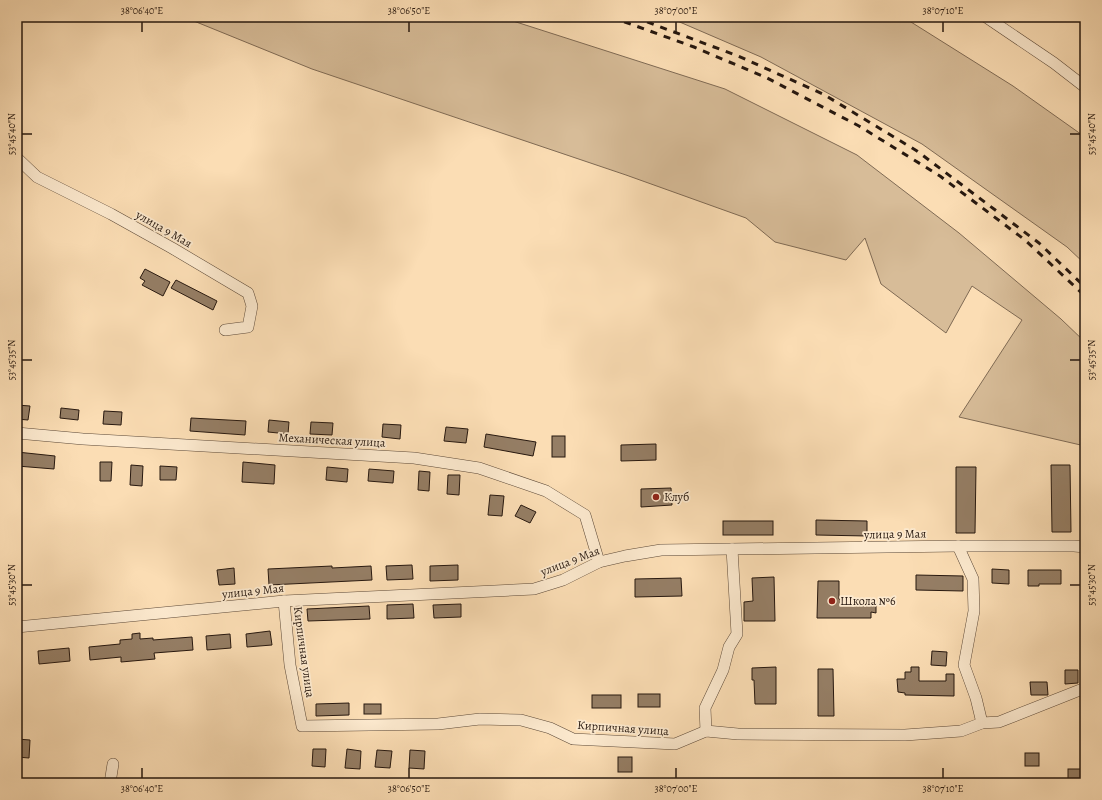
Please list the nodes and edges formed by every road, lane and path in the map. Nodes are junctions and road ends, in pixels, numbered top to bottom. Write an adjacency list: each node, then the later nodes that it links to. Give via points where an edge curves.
1 (986, 17): 2 (street)
2 (1085, 87)
3 (17, 158): 4 (street, улица 9 Мая, via 37,177 152,236 248,293 252,306 248,327)
4 (225, 330)
5 (17, 433): 9 (street, Механическая улица, via 414,458 479,468 546,491 585,515)
6 (958, 546): 7 (street, улица 9 Мая); 8 (street, улица 9 Мая); 13 (street, via 973,579 974,611 964,665)
7 (1085, 547)
8 (732, 549): 9 (street, улица 9 Мая, via 661,550); 14 (street, via 737,634 728,647 723,670 705,708)
9 (599, 562): 10 (street, улица 9 Мая, via 563,580 534,589)
10 (284, 601): 11 (street, улица 9 Мая); 14 (street, Кирпичная улица, via 290,665 302,726 438,724 480,719 521,720 550,728 573,739 675,744)
11 (17, 626)
12 (1085, 688): 13 (street, Кирпичная улица, via 999,722)
13 (982, 723): 14 (street, Кирпичная улица, via 961,731 905,736 738,734)
14 (706, 731)
15 (113, 764): 16 (street)
16 (110, 783)

